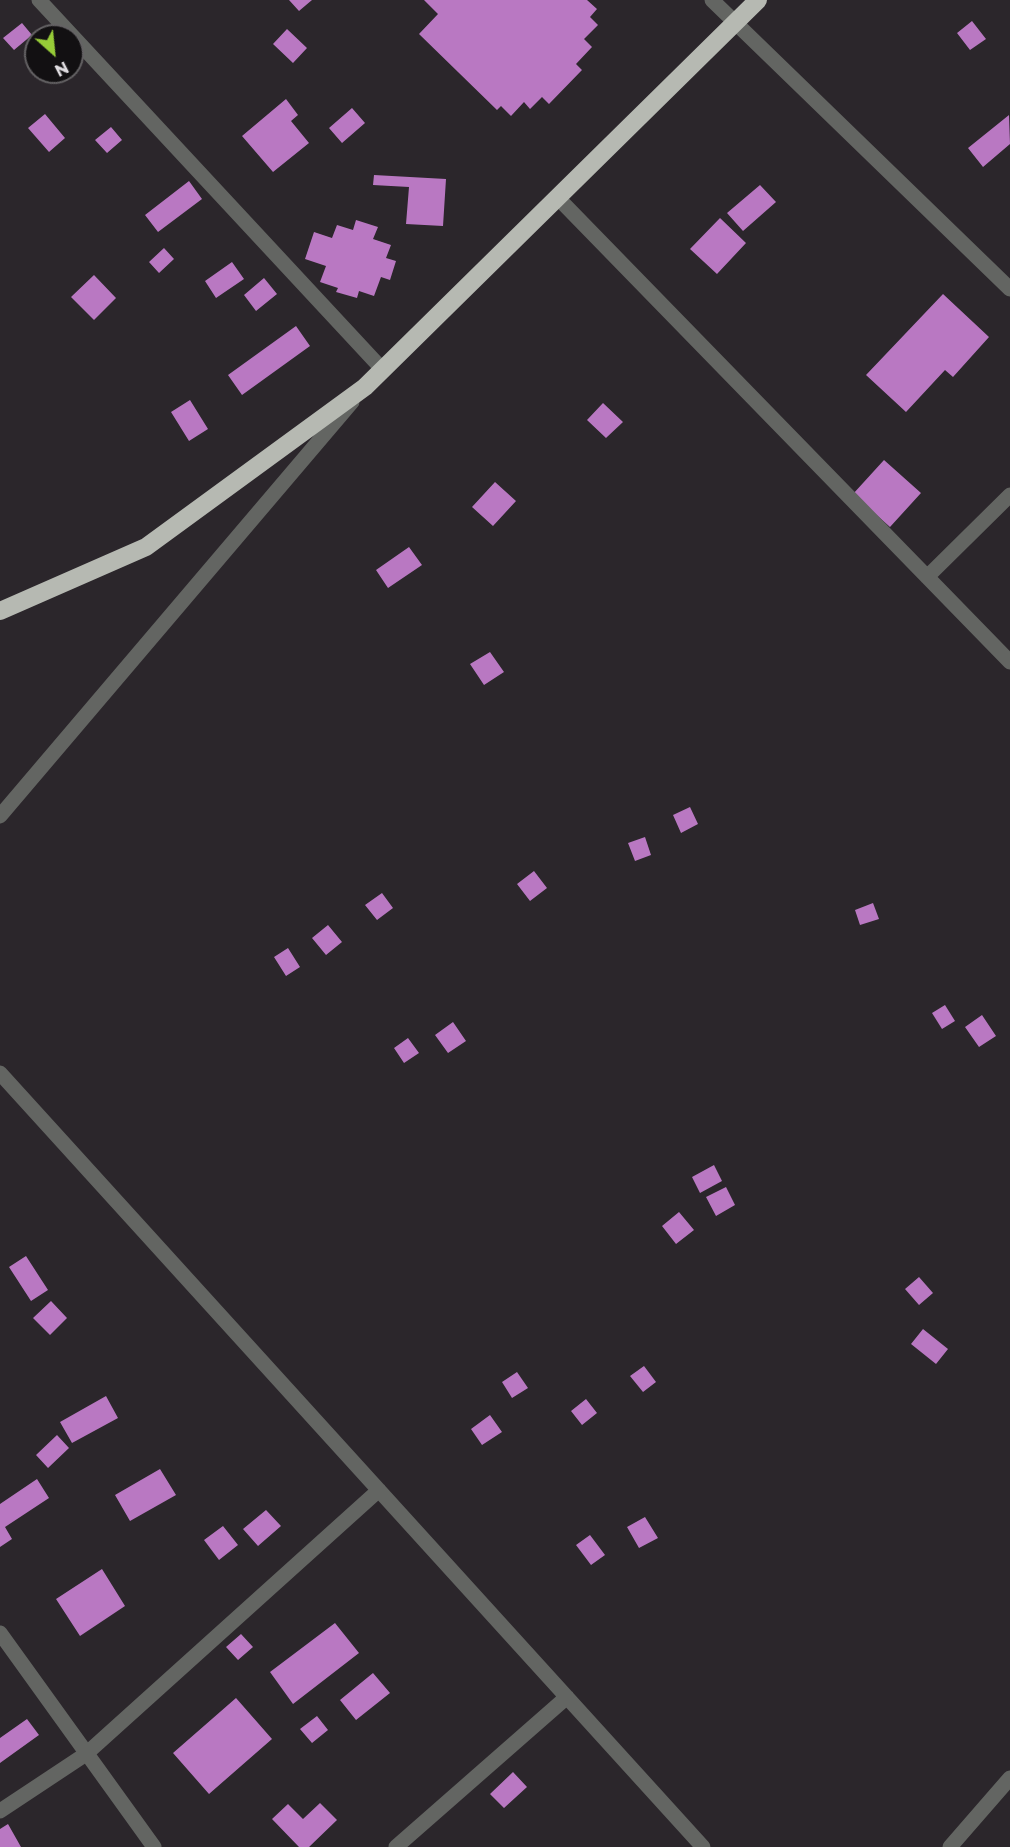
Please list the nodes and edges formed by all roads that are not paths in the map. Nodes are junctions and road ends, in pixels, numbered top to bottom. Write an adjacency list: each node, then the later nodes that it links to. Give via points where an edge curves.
1 (39, 0): 7 (street)
2 (712, 0): 4 (street)
3 (758, 0): 4 (highway)
4 (734, 24): 5 (highway); 6 (street)
5 (558, 198): 7 (highway); 10 (street)
6 (1010, 290)
7 (383, 370): 8 (highway)
8 (365, 387): 11 (highway, via 146,548); 13 (street)
9 (1010, 495): 10 (street)
10 (927, 577): 12 (street)
11 (0, 611)
12 (1010, 662)
13 (0, 816)
14 (0, 1072): 15 (street)
15 (379, 1490): 17 (street); 18 (street)
16 (0, 1633): 18 (street)
17 (567, 1697): 22 (street); 23 (street)
18 (86, 1754): 20 (street); 21 (street)
19 (1010, 1778): 24 (street)
20 (0, 1811)
21 (154, 1847)
22 (396, 1847)
23 (703, 1847)
24 (950, 1847)

